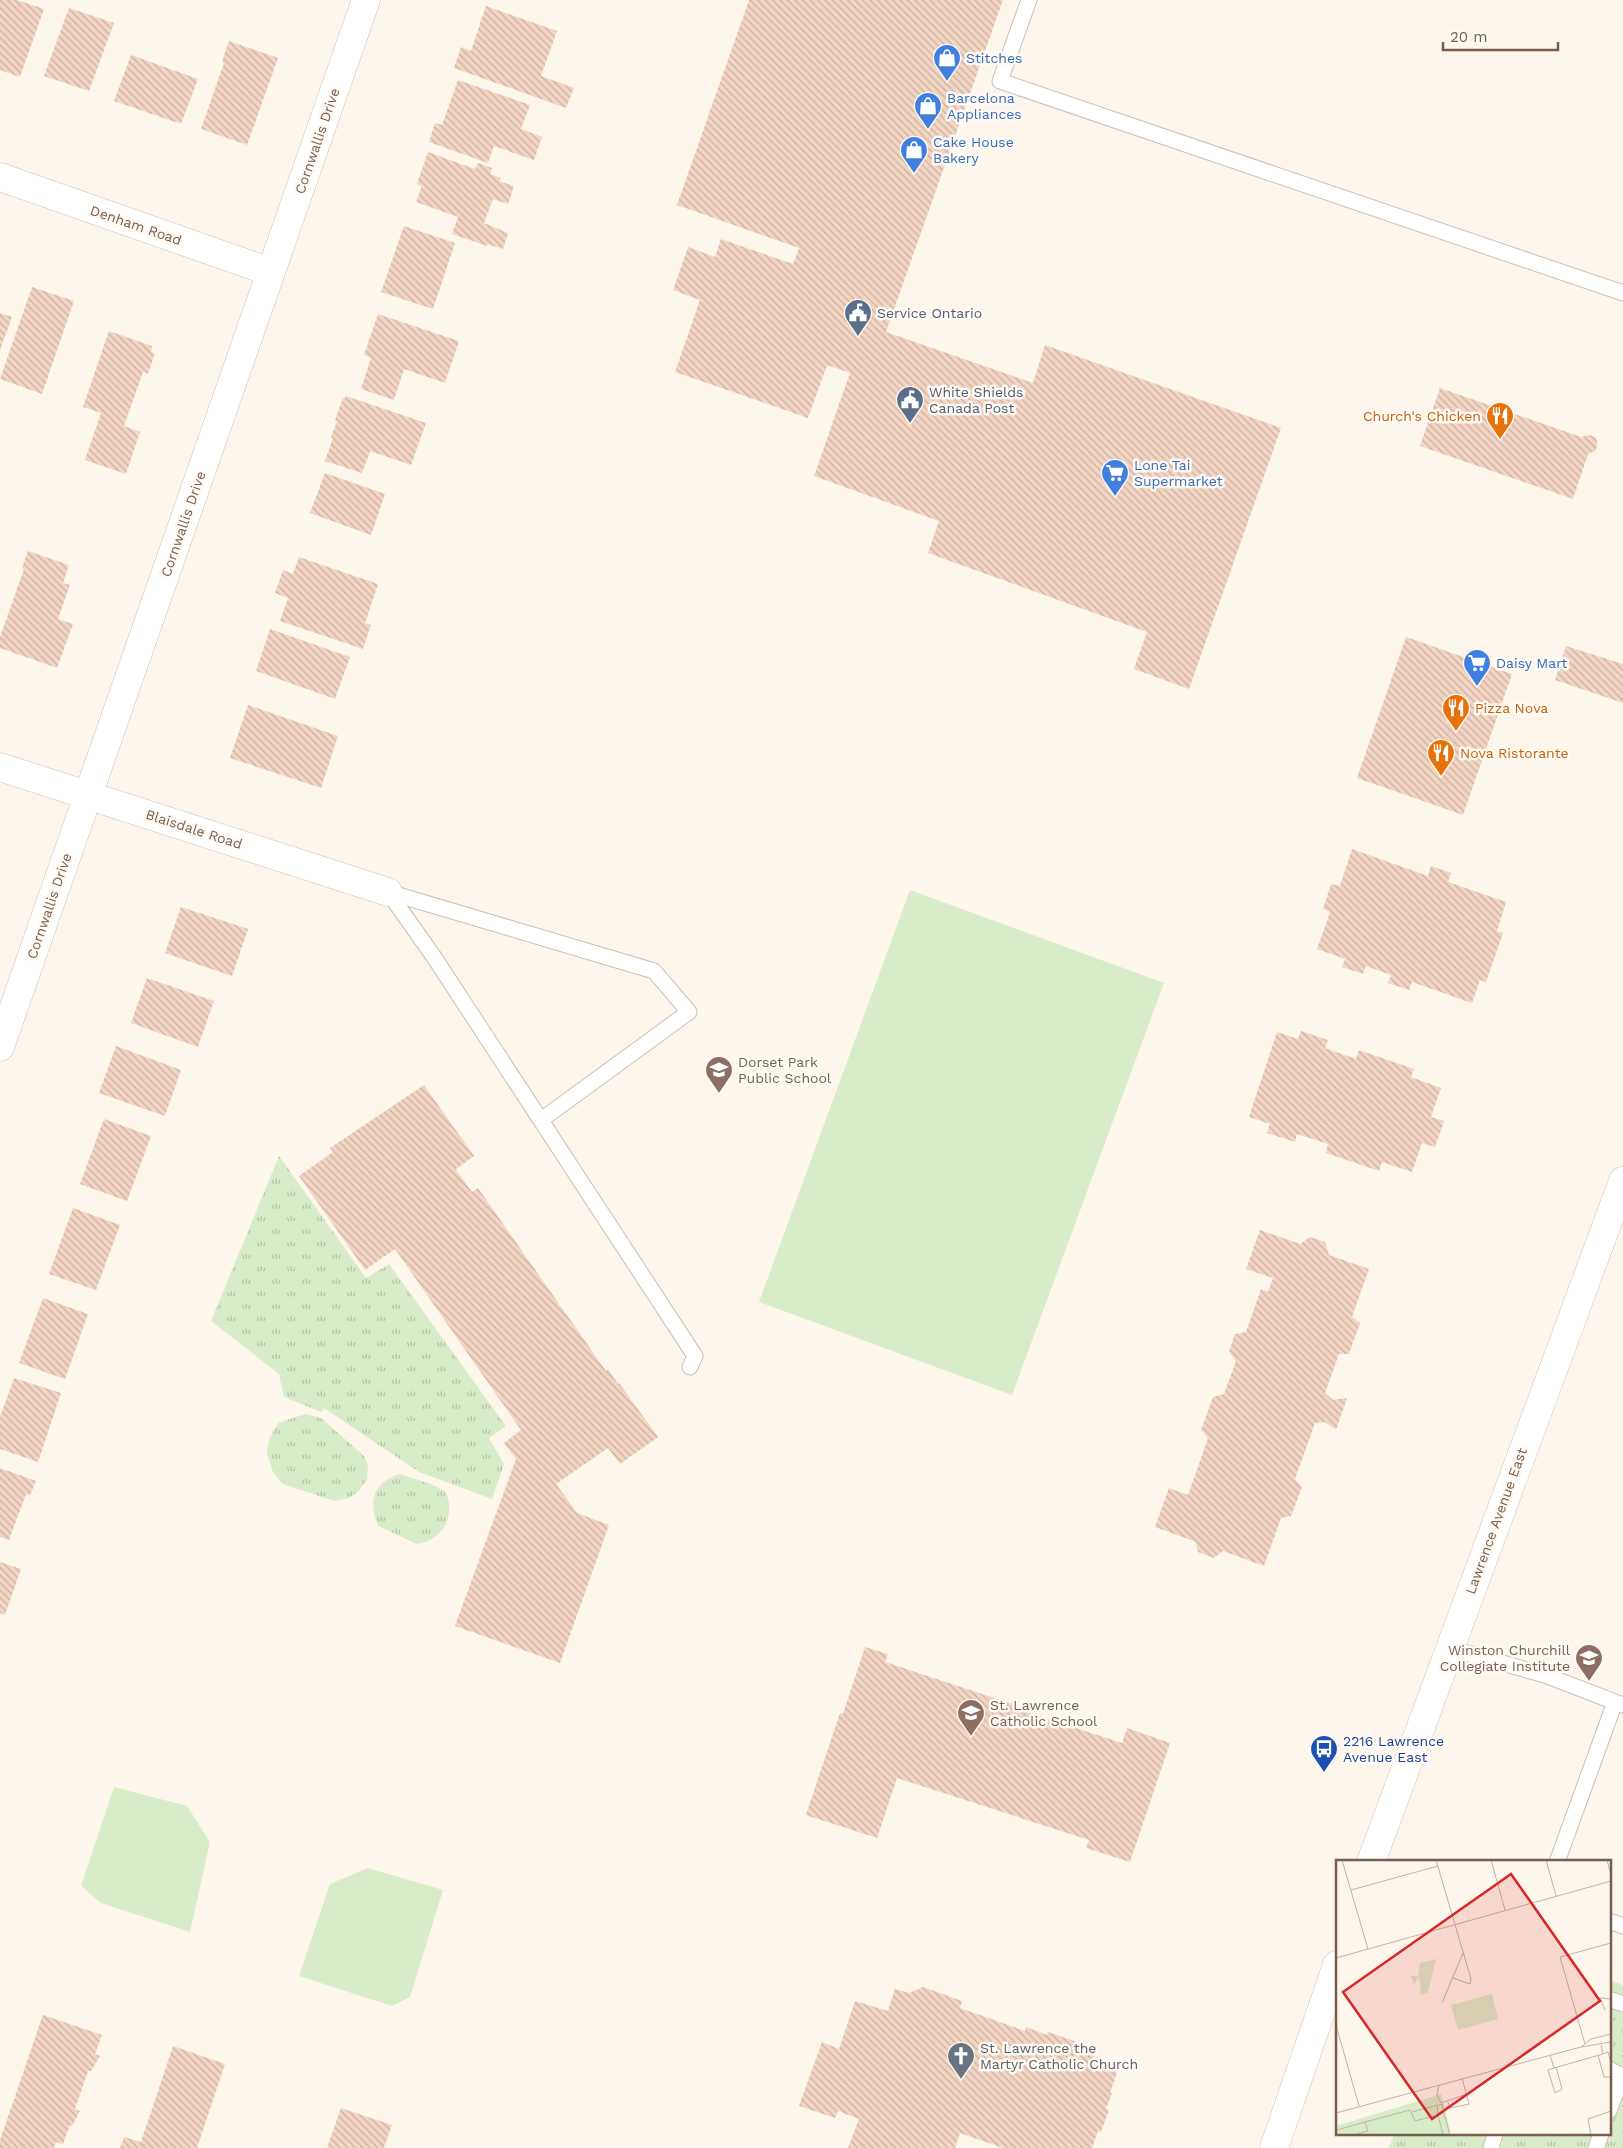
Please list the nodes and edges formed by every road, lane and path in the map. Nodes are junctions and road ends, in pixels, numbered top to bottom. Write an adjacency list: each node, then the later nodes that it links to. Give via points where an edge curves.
1 (366, 0): 4 (street, Cornwallis Drive)
2 (1029, 0): 5 (lane, via 1000,81)
3 (0, 178): 4 (street, Denham Road)
4 (271, 272): 7 (street, Cornwallis Drive)
5 (1623, 293)
6 (0, 766): 7 (street, Blaisdale Road)
7 (88, 795): 8 (street, Blaisdale Road); 9 (street, Cornwallis Drive)
8 (388, 892): 10 (lane); 10 (lane, via 654,970 689,1012)
9 (0, 1047)
10 (541, 1120): 12 (lane, via 695,1356)
11 (1623, 1181): 13 (street, Lawrence Avenue East)
12 (690, 1367)
13 (1449, 1648): 14 (lane, via 1545,1675); 15 (street, Lawrence Avenue East)
14 (1619, 1704): 16 (lane)
15 (1372, 1860)
16 (1557, 1860)
17 (1610, 1921): 18 (lane)
18 (1623, 1926)
19 (1336, 1968): 27 (street)
20 (1610, 1999): 21 (lane)
21 (1623, 2004)
22 (1610, 2069): 23 (lane)
23 (1623, 2075): 24 (lane)
24 (1610, 2108)
25 (1495, 2136): 28 (lane)
26 (1600, 2136): 29 (lane)
27 (1274, 2148)
28 (1490, 2148)
29 (1596, 2148)

